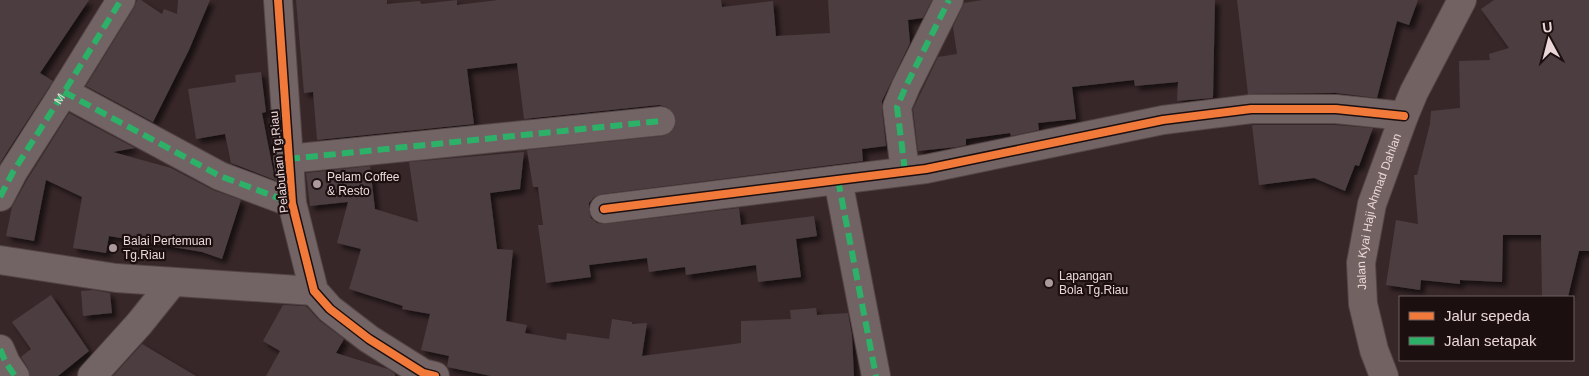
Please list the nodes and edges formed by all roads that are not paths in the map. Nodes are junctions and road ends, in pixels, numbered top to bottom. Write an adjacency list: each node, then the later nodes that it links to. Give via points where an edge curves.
1 (120, 0): 5 (street, M)
2 (278, 0): 8 (street, Pelabuhan Tg.Riau)
3 (949, 0): 9 (street, via 897,108)
4 (1462, 0): 6 (main road, Jalan Kyai Haji Ahmad Dahlan)
5 (64, 92): 11 (street, M); 12 (street, via 220,176)
6 (1404, 116): 9 (street, via 1336,109 1251,108 1163,120); 22 (main road, Jalan Kyai Haji Ahmad Dahlan, via 1372,204 1362,263 1363,304)
7 (661, 121): 8 (street)
8 (288, 159): 12 (street, Pelabuhan Tg.Riau)
9 (905, 171): 10 (street)
10 (838, 180): 13 (street); 21 (street)
11 (0, 197)
12 (292, 203): 16 (street, Pelabuhan Tg.Riau)
13 (604, 209)
14 (0, 260): 15 (street)
15 (172, 283): 16 (street); 20 (street)
16 (314, 291): 18 (street, Pelabuhan Tg.Riau, via 330,309 369,339)
17 (0, 349): 19 (street)
18 (427, 375)
19 (15, 376)
20 (92, 376)
21 (876, 376)
22 (1384, 376)

